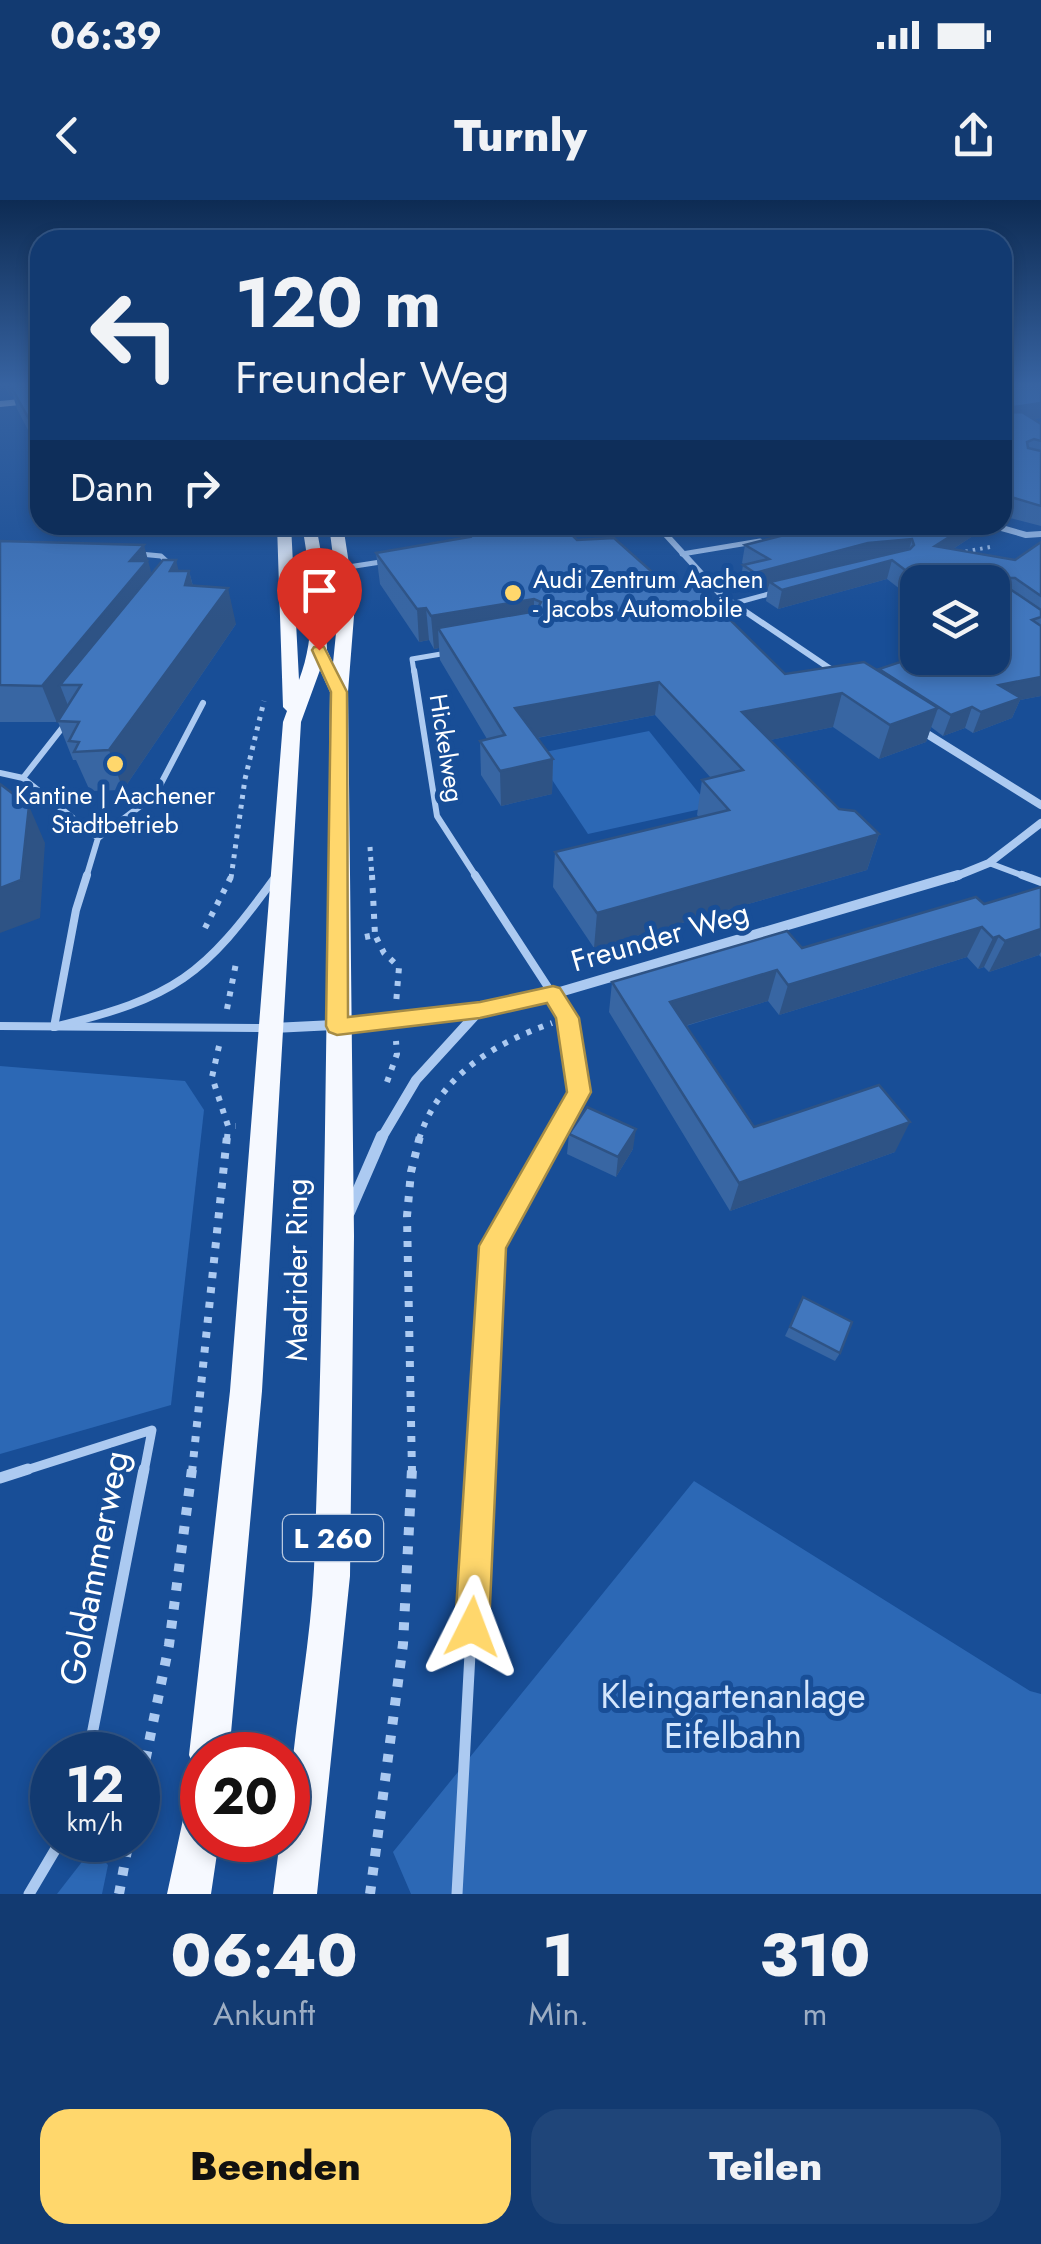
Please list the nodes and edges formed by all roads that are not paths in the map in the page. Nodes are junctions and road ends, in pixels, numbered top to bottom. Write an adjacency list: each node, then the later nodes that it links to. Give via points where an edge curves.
1 (1012, 531): 2 (street)
2 (1041, 534)
3 (284, 535): 25 (main road)
4 (311, 535): 19 (main road, Madrider Ring / L 260)
5 (337, 535): 13 (main road)
6 (567, 535): 8 (lane)
7 (666, 535): 11 (street)
8 (572, 540)
9 (760, 540): 11 (lane)
10 (134, 554): 14 (lane, via 161,556)
11 (682, 554): 16 (street)
12 (399, 559): 13 (lane)
13 (342, 568): 22 (main road, via 346,641)
14 (181, 576)
15 (789, 588): 18 (lane)
16 (721, 595): 17 (lane); 18 (street)
17 (706, 598)
18 (732, 604): 21 (street)
19 (319, 650): 22 (main road, Madrider Ring / L 260); 25 (main road, Madrider Ring / L 260)
20 (465, 650): 35 (lane, Hickelweg, via 412,659 437,816)
21 (848, 681)
22 (339, 692): 39 (main road, Madrider Ring / L 260)
23 (204, 703): 31 (lane, via 155,794)
24 (69, 720): 28 (lane)
25 (292, 722): 33 (main road, Madrider Ring / L 260)
26 (914, 725): 29 (street)
27 (0, 773): 28 (lane)
28 (23, 778): 31 (lane)
29 (1041, 805)
30 (1041, 823): 32 (street, Freunder Weg)
31 (98, 838): 38 (lane, via 76,910)
32 (989, 862): 34 (lane); 35 (street, Freunder Weg, via 930,886)
33 (284, 864): 38 (lane, via 221,950 183,983 126,1010); 40 (main road, Madrider Ring / L 260)
34 (1041, 882)
35 (553, 994): 36 (street, Freunder Weg); 50 (lane, via 568,1018 579,1092 492,1246)
36 (480, 1010): 39 (street, Freunder Weg); 41 (street, via 405,1091)
37 (0, 1026): 38 (lane)
38 (54, 1026): 40 (lane)
39 (337, 1026): 40 (street, Freunder Weg); 41 (main road, Madrider Ring / L 260)
40 (273, 1028): 44 (main road, Madrider Ring / L 260)
41 (339, 1236): 49 (main road, Madrider Ring / L 260, via 332,1576)
42 (0, 1478): 43 (lane, Goldammerweg, via 152,1430)
43 (93, 1732)
44 (211, 1732)
45 (48, 1862): 47 (lane)
46 (194, 1862): 48 (main road)
47 (29, 1894)
48 (189, 1894)
49 (295, 1894)
50 (458, 1894)

